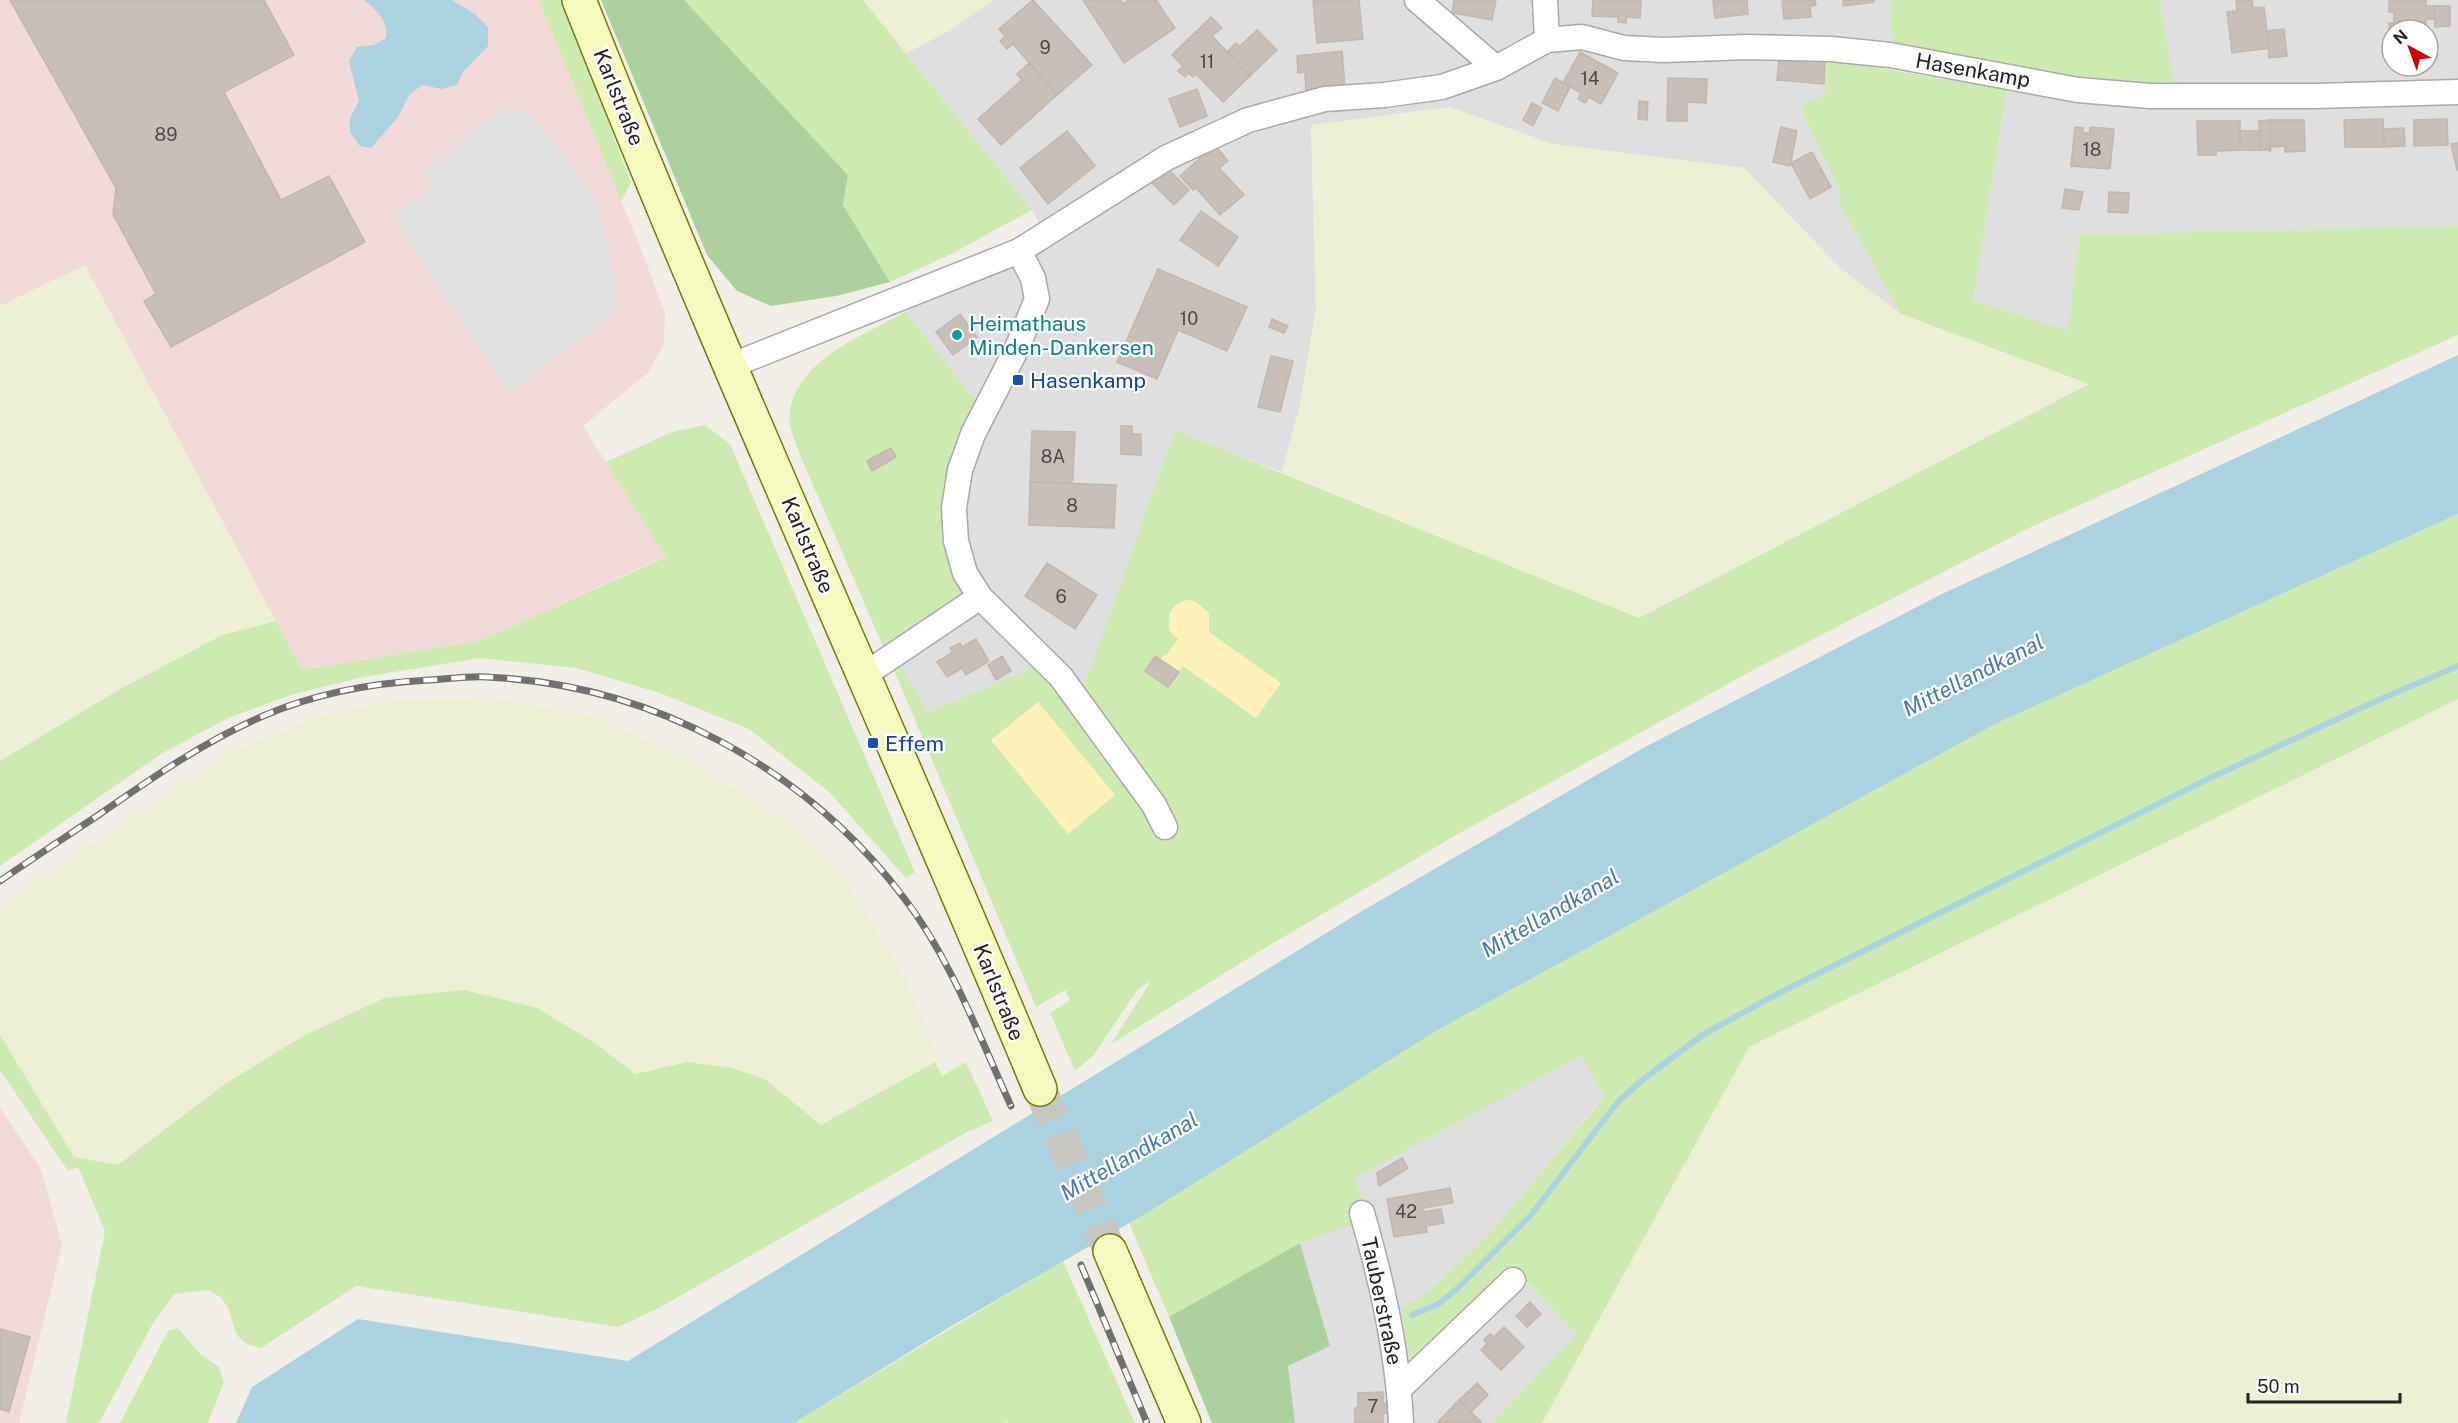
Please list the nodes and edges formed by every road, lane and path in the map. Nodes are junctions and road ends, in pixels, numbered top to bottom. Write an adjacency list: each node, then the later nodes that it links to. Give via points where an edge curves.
1 (579, 0): 8 (street, Karlstraße)
2 (1417, 0): 5 (street)
3 (1545, 0): 4 (street)
4 (1547, 40): 5 (street, Hasenkamp); 6 (street, Hasenkamp, via 1582,36 1624,48 1663,50 1831,49 1890,55 2078,90 2150,96)
5 (1496, 68): 7 (street, Hasenkamp, via 1442,87 1325,99 1248,120 1166,158)
6 (2458, 92)
7 (1019, 251): 8 (street, Hasenkamp); 9 (street, via 1034,278 1037,299 973,434 960,470 954,508 956,541 965,573)
8 (730, 366): 10 (street, Karlstraße)
9 (980, 597): 10 (street); 11 (street, via 1061,677 1154,805)
10 (864, 675): 12 (street, Karlstraße)
11 (1165, 827)
12 (1040, 1089)
13 (1362, 1213): 16 (street, Tauberstraße, via 1379,1272)
14 (1110, 1251): 17 (street)
15 (1513, 1280): 16 (street, Tauberstraße)
16 (1399, 1389): 18 (street, Tauberstraße)
17 (1184, 1423)
18 (1401, 1423)

